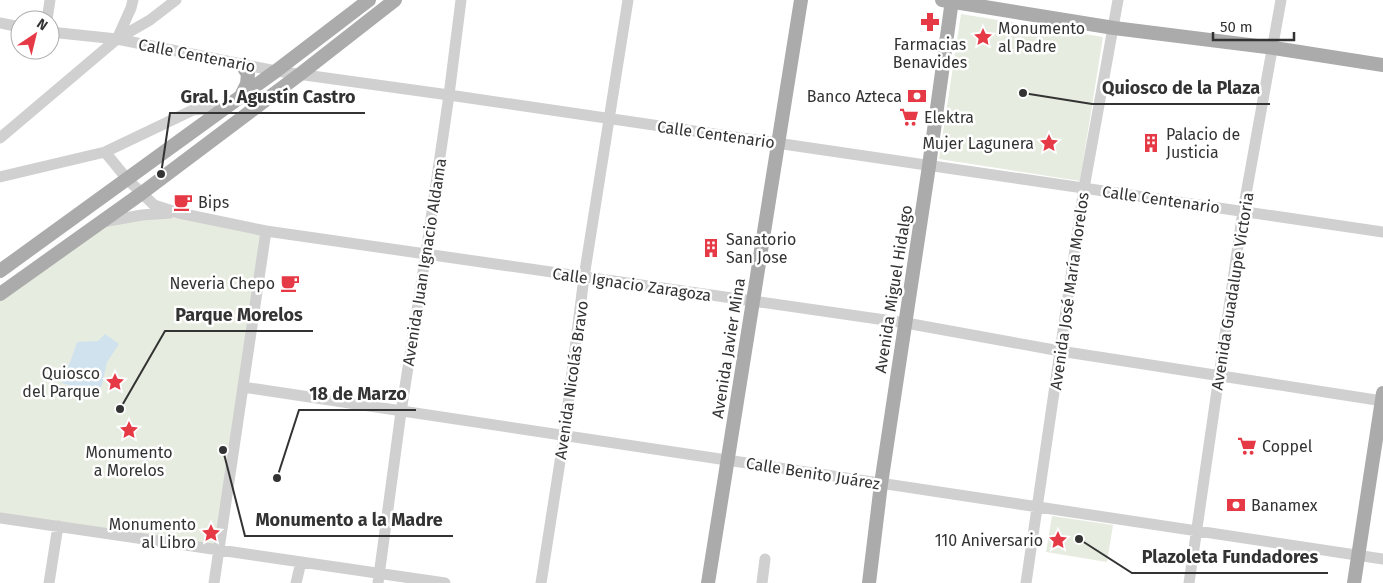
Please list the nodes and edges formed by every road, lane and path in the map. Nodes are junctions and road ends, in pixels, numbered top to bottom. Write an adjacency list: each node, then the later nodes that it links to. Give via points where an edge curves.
1 (133, 0): 13 (street)
2 (176, 0): 13 (street)
3 (369, 0): 15 (main road)
4 (395, 0): 16 (main road)
5 (461, 0): 21 (street, Avenida Juan Ignacio Aldama)
6 (628, 0): 24 (street, Avenida Nicolás Bravo)
7 (801, 0): 26 (main road, Avenida Javier Mina)
8 (949, 0): 11 (main road); 28 (main road, Avenida Miguel Hidalgo)
9 (1118, 0): 11 (street, Avenida José María Morelos)
10 (1281, 0): 14 (street, Avenida Guadalupe Victoria)
11 (1114, 28): 14 (main road); 31 (street, Avenida José María Morelos)
12 (60, 33): 13 (street, Calle Centenario)
13 (117, 39): 17 (street, Calle Centenario); 25 (street)
14 (1274, 48): 18 (main road); 33 (street, Avenida Guadalupe Victoria)
15 (304, 50): 16 (main road); 19 (main road)
16 (323, 56): 20 (main road)
17 (242, 65): 19 (street, Calle Centenario); 22 (main road, via 248,74)
18 (1383, 65)
19 (276, 71): 20 (street, Calle Centenario); 22 (main road)
20 (299, 75): 21 (street, Calle Centenario); 32 (main road)
21 (449, 95): 24 (street, Calle Centenario); 38 (street, Avenida Juan Ignacio Aldama)
22 (240, 98): 23 (main road)
23 (225, 108): 27 (street, via 193,110); 30 (main road)
24 (610, 118): 26 (street, Calle Centenario); 40 (street, Avenida Nicolás Bravo)
25 (0, 138)
26 (778, 144): 28 (street, Calle Centenario); 42 (main road, Avenida Javier Mina)
27 (105, 152): 29 (street); 30 (street, Calle Ignacio Zaragoza)
28 (929, 166): 31 (street, Calle Centenario); 43 (main road, Avenida Miguel Hidalgo)
29 (0, 177)
30 (128, 179): 32 (street, Calle Ignacio Zaragoza); 39 (main road)
31 (1084, 188): 33 (street, Calle Centenario); 44 (street, Avenida José María Morelos)
32 (142, 193): 34 (street, Calle Ignacio Zaragoza, via 154,205); 35 (main road)
33 (1243, 211): 37 (street, Calle Centenario); 45 (street, Avenida Guadalupe Victoria)
34 (178, 213): 35 (street, Calle Ignacio Zaragoza, via 142,215); 36 (street, Calle Ignacio Zaragoza)
35 (100, 223): 41 (main road)
36 (266, 231): 38 (street, Calle Ignacio Zaragoza); 46 (street)
37 (1383, 232)
38 (426, 253): 40 (street, Calle Ignacio Zaragoza); 48 (street, Avenida Juan Ignacio Aldama)
39 (0, 271)
40 (584, 277): 42 (street, Calle Ignacio Zaragoza); 49 (street, Avenida Nicolás Bravo)
41 (0, 294)
42 (753, 302): 43 (street, Calle Ignacio Zaragoza); 50 (main road, Avenida Javier Mina)
43 (906, 323): 44 (street, Calle Ignacio Zaragoza); 51 (main road, Avenida Miguel Hidalgo)
44 (1060, 351): 45 (street, Calle Ignacio Zaragoza); 52 (street, Avenida José María Morelos)
45 (1219, 375): 47 (street, Calle Ignacio Zaragoza); 55 (street, Avenida Guadalupe Victoria)
46 (243, 387): 48 (street, Calle Benito Juárez); 56 (street)
47 (1383, 398): 57 (main road)
48 (401, 412): 49 (street, Calle Benito Juárez); 61 (street, Avenida Juan Ignacio Aldama)
49 (564, 436): 50 (street, Calle Benito Juárez); 66 (street, Avenida Nicolás Bravo)
50 (728, 460): 51 (street, Calle Benito Juárez); 67 (main road, Avenida Javier Mina)
51 (880, 484): 52 (street, Calle Benito Juárez); 69 (main road, Avenida Miguel Hidalgo)
52 (1037, 508): 55 (street, Calle Benito Juárez); 70 (street, Avenida José María Morelos)
53 (0, 518): 54 (street)
54 (58, 526): 56 (street); 62 (street)
55 (1197, 530): 57 (street, Calle Benito Juárez); 71 (street, Avenida Guadalupe Victoria)
56 (220, 549): 60 (street); 63 (street)
57 (1358, 555): 59 (street, Calle Benito Juárez); 72 (main road)
58 (765, 559): 68 (street)
59 (1383, 559)
60 (301, 562): 61 (street); 64 (street)
61 (379, 578): 65 (street)
62 (49, 583)
63 (214, 583)
64 (296, 583)
65 (445, 583)
66 (541, 583)
67 (708, 583)
68 (762, 583)
69 (869, 583)
70 (1026, 583)
71 (1190, 583)
72 (1354, 583)

